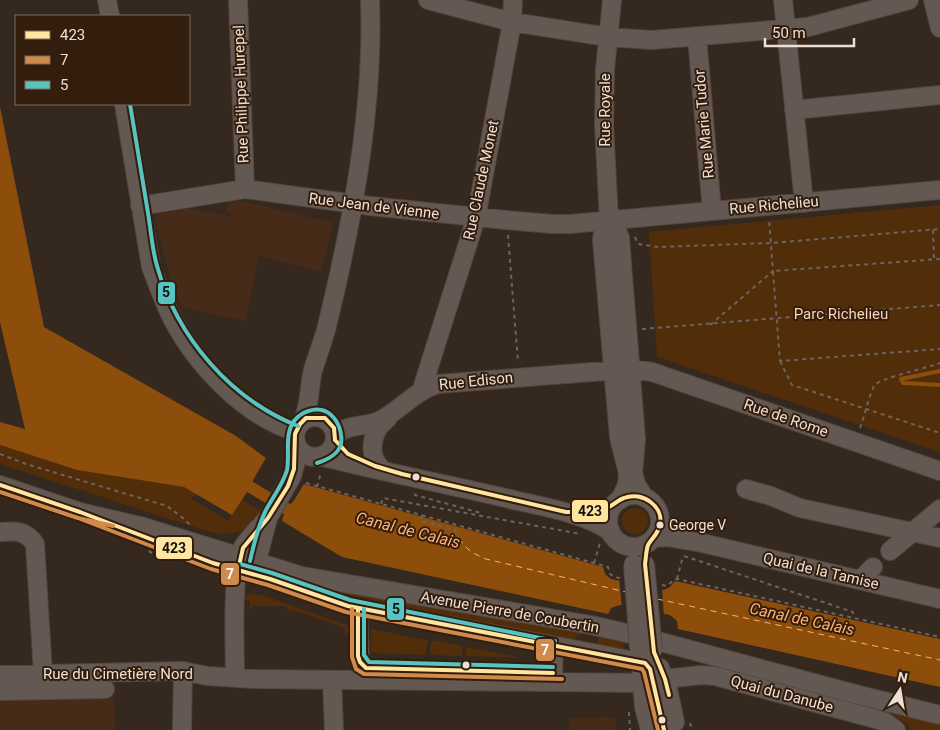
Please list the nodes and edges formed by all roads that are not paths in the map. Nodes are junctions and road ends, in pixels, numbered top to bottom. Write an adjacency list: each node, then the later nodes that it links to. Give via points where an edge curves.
1 (107, 0): 10 (street)
2 (238, 0): 19 (street, Rue Philippe Hurepel)
3 (370, 0): 22 (street, via 367,95)
4 (428, 0): 11 (street)
5 (513, 0): 11 (street, Rue Claude Monet)
6 (612, 0): 14 (street, Rue Royale)
7 (782, 0): 13 (street)
8 (909, 0): 13 (street, via 824,24)
9 (933, 0): 12 (street)
10 (110, 15)
11 (512, 22): 14 (street); 25 (street, Rue Claude Monet)
12 (940, 28)
13 (786, 29): 15 (street); 18 (street)
14 (608, 37): 15 (street, via 652,40); 26 (street, Rue Royale, via 604,135)
15 (696, 37): 24 (street, Rue Marie Tudor)
16 (940, 95): 18 (street)
17 (124, 105): 23 (street)
18 (794, 110): 21 (street)
19 (245, 189): 22 (street, Rue Jean de Vienne); 23 (street, Rue Jean de Vienne)
20 (940, 190): 21 (street, Rue Richelieu)
21 (804, 203): 24 (street, Rue Richelieu)
22 (352, 204): 25 (street, Rue Jean de Vienne); 31 (street, via 326,331 313,370 307,410)
23 (140, 206): 31 (street, via 151,267 172,320 189,346 211,374 237,398 272,423)
24 (712, 211): 26 (street, Rue Richelieu)
25 (476, 218): 26 (street, Rue Jean de Vienne, via 553,224); 29 (street, Rue Claude Monet)
26 (609, 220): 27 (street, via 602,240); 28 (street, via 620,238)
27 (613, 369): 28 (street, Rue Edison); 29 (street, Rue Edison, via 438,384); 41 (street, via 619,437 628,473 627,485)
28 (631, 369): 35 (street, Rue de Rome, via 652,372); 40 (street, via 636,439 632,467 638,489)
29 (421, 392): 30 (street, Rue Edison)
30 (394, 412): 32 (street, Rue Edison, via 374,423 342,430); 34 (street, via 376,432 372,451)
31 (298, 432): 32 (street, via 306,418 314,416 325,418 333,426); 33 (street, via 303,452); 37 (street)
32 (336, 438): 33 (street, via 331,450); 34 (street, via 350,455)
33 (319, 462): 36 (street); 37 (street, via 302,468)
34 (380, 467): 36 (street)
35 (940, 471)
36 (402, 474): 43 (street)
37 (295, 484): 54 (street, via 268,518)
38 (0, 486): 54 (street, Avenue Pierre de Coubertin, via 80,512 120,529)
39 (746, 489): 46 (street, via 800,508)
40 (644, 497): 41 (street, via 631,496); 44 (street, via 654,504)
41 (618, 502): 43 (street, via 593,511); 47 (street, via 609,518)
42 (940, 509): 46 (street)
43 (566, 512): 47 (street, via 601,526)
44 (659, 514): 49 (street, via 660,525); 50 (street, Quai de la Tamise, via 679,531)
45 (0, 532): 63 (street, via 24,533 35,544)
46 (913, 532): 48 (street); 52 (street)
47 (606, 535): 51 (street)
48 (940, 538)
49 (652, 540): 50 (street, Quai de la Tamise, via 667,537); 51 (street, via 638,547); 53 (street)
50 (702, 543): 56 (street, Quai de la Tamise)
51 (627, 546): 53 (street)
52 (890, 551)
53 (639, 564): 60 (street, bridge)
54 (247, 566): 58 (street, via 270,579); 65 (street, via 236,589); 69 (street, Avenue Pierre de Coubertin, via 636,635)
55 (873, 567): 56 (street)
56 (860, 580): 57 (street, Quai de la Tamise)
57 (940, 599)
58 (358, 609): 59 (street); 62 (street, via 359,659 366,668)
59 (554, 647): 60 (street); 62 (street)
60 (647, 667): 62 (street); 66 (street, Rue du Cimetière Nord); 72 (street, via 644,707); 73 (street); 74 (street); 75 (street, Quai du Danube, via 715,676 876,719)
61 (183, 672): 63 (street, Rue du Cimetière Nord); 65 (street, Rue du Cimetière Nord); 70 (street)
62 (553, 672)
63 (43, 674): 64 (street, Rue du Cimetière Nord)
64 (0, 675)
65 (235, 677): 66 (street, Rue du Cimetière Nord)
66 (332, 680): 71 (street)
67 (105, 689): 68 (street)
68 (0, 691)
69 (940, 714)
70 (182, 730)
71 (334, 730)
72 (650, 730)
73 (664, 730)
74 (676, 730)
75 (896, 730)

